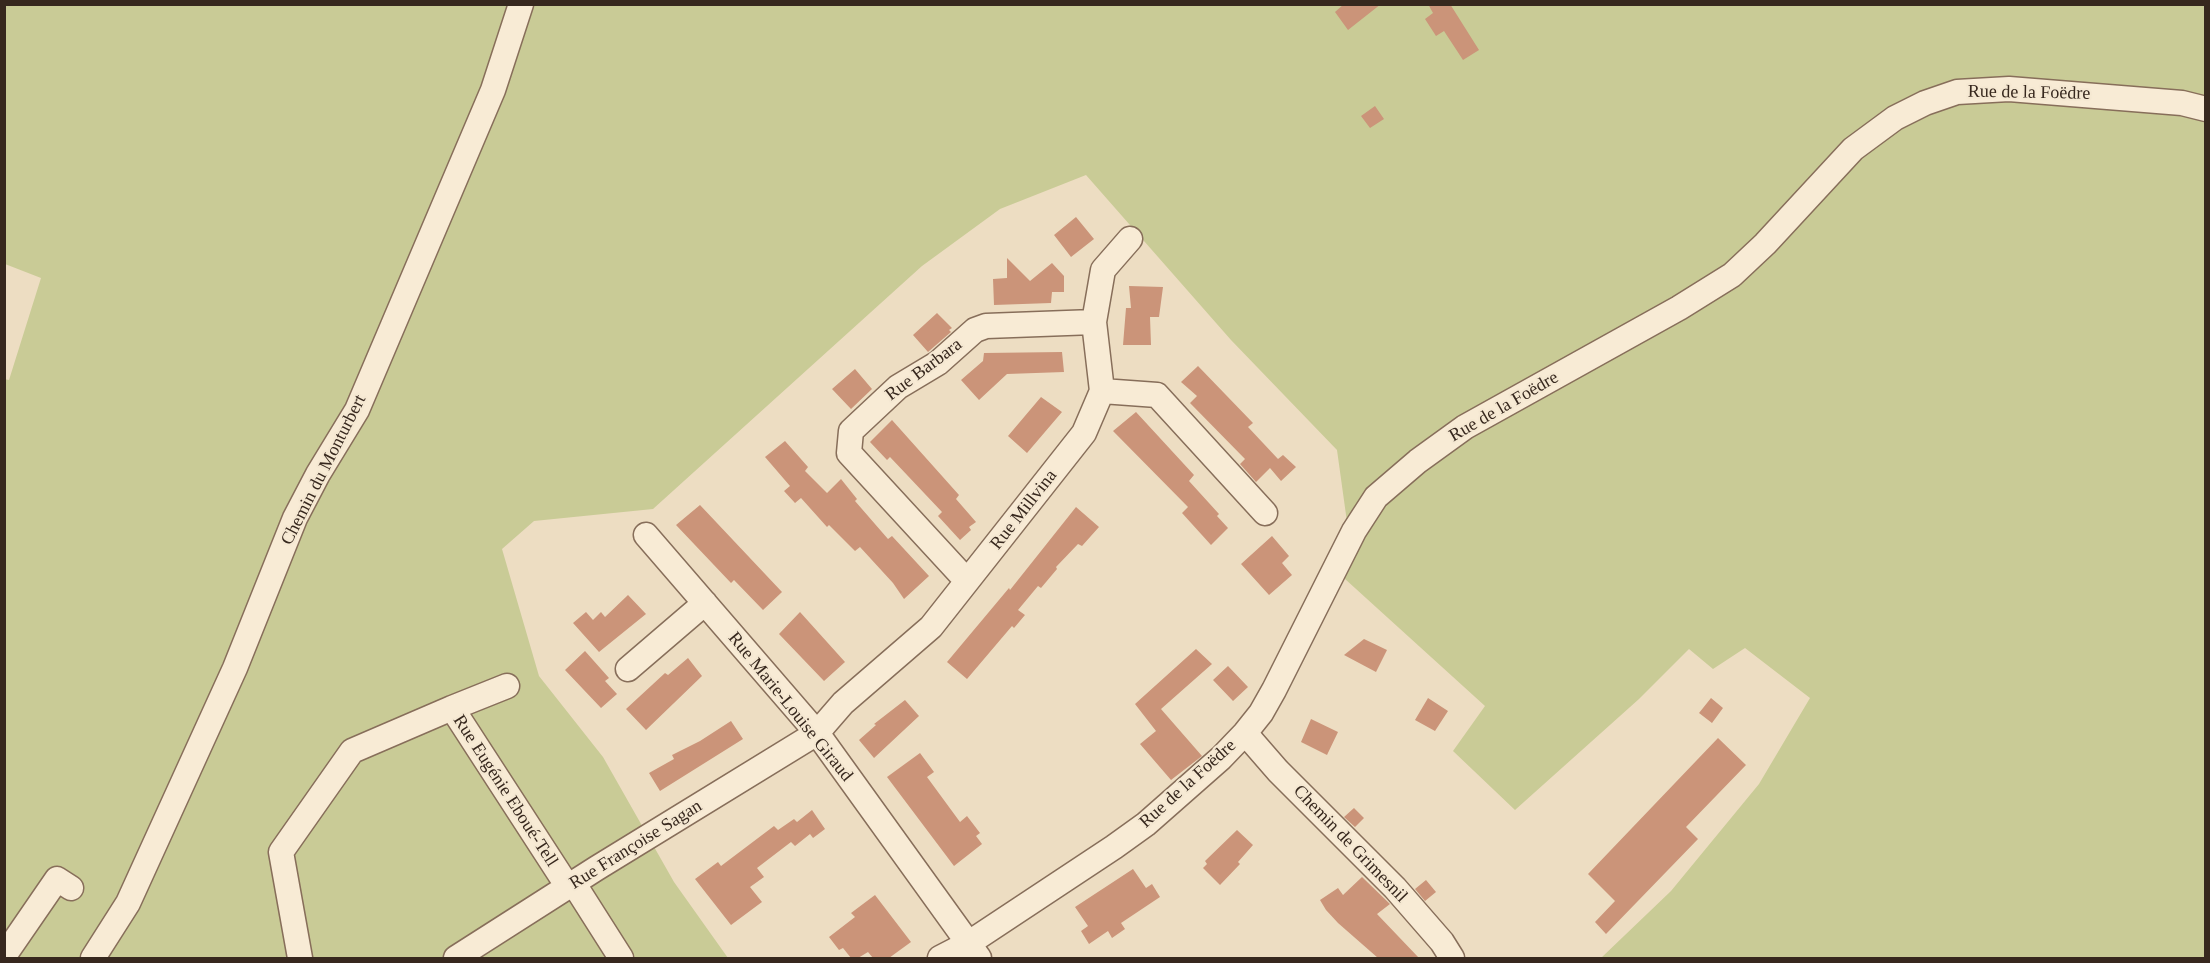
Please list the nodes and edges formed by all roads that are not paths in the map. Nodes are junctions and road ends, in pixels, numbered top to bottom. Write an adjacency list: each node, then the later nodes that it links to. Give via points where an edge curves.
1 (521, 4): 19 (street, Chemin du Monturbert, via 493,90 357,410 295,518 235,668 128,903)
2 (2205, 110): 14 (street, Rue de la Foëdre, via 2171,102 2009,89 1957,92 1895,118 1853,149 1732,275 1465,427 1376,497 1349,539 1274,690)
3 (1130, 240): 4 (street, Rue Millvina, via 1103,270)
4 (1094, 322): 5 (street, Rue Millvina); 8 (street, Rue Barbara, via 986,326 975,330 938,363 898,387 851,431 849,453)
5 (1102, 391): 6 (street, via 1157,395); 8 (street, Rue Millvina, via 1084,433)
6 (1265, 513)
7 (646, 535): 9 (street, Rue Marie-Louise Giraud)
8 (968, 581): 13 (street, Rue Millvina, via 931,627 843,703)
9 (705, 603): 10 (street); 13 (street, Rue Marie-Louise Giraud)
10 (628, 669)
11 (507, 686): 12 (street)
12 (452, 708): 15 (street, Rue Eugénie Eboué-Tell); 20 (street, Rue Eugénie Eboué-Tell, via 352,751 281,852)
13 (817, 733): 15 (street, Rue Françoise Sagan); 17 (street, Rue Marie-Louise Giraud)
14 (1245, 733): 17 (street, Rue de la Foëdre, via 1146,824); 24 (street, Chemin de Grimesnil, via 1395,888)
15 (571, 885): 21 (street, Rue Françoise Sagan); 22 (street, Rue Eugénie Eboué-Tell)
16 (71, 888): 18 (street, via 57,879)
17 (974, 951): 23 (street, Rue de la Foëdre)
18 (4, 956)
19 (93, 958)
20 (300, 958)
21 (456, 958)
22 (621, 958)
23 (940, 958)
24 (1452, 958)

